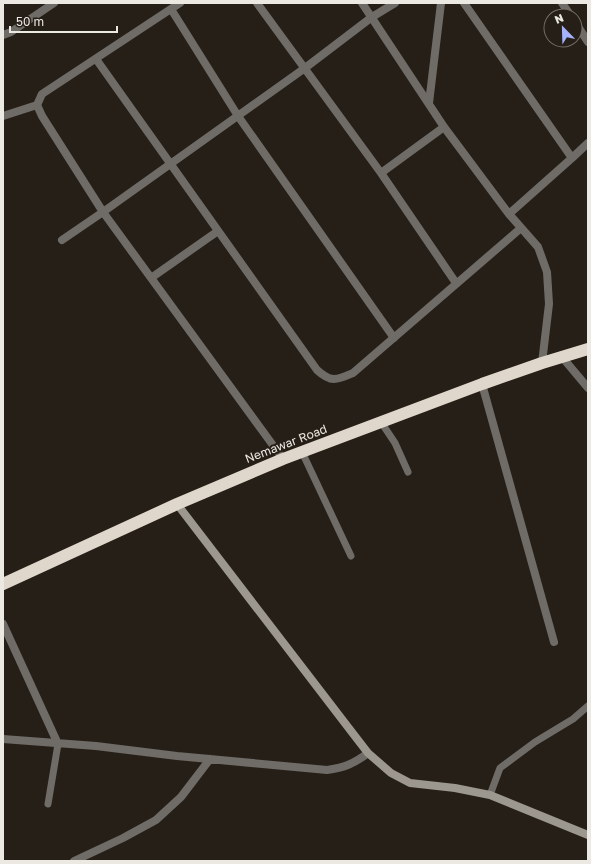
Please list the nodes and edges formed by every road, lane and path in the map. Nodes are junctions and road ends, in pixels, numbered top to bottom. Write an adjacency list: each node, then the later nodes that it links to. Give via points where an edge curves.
1 (54, 3): 10 (street)
2 (180, 3): 8 (street)
3 (257, 3): 12 (street)
4 (362, 3): 9 (street)
5 (395, 3): 9 (street)
6 (440, 3): 13 (street)
7 (464, 3): 19 (street)
8 (171, 9): 11 (street); 16 (street)
9 (372, 17): 12 (street); 13 (street)
10 (3, 35)
11 (96, 59): 14 (street, via 42,94); 20 (street)
12 (305, 68): 16 (street); 21 (street)
13 (429, 103): 17 (street)
14 (37, 105): 15 (street); 22 (street)
15 (3, 116)
16 (238, 116): 20 (street); 29 (street)
17 (444, 127): 21 (street); 23 (street)
18 (588, 142): 19 (street)
19 (572, 158): 23 (street)
20 (170, 164): 22 (street); 25 (street)
21 (381, 173): 28 (street)
22 (103, 212): 26 (street); 27 (street)
23 (509, 214): 24 (street)
24 (521, 228): 28 (street); 32 (street, via 538,247 547,272 549,304)
25 (218, 231): 27 (street); 29 (street, via 324,377 338,380 353,373)
26 (62, 240)
27 (151, 278): 37 (street)
28 (456, 283): 29 (street)
29 (394, 338)
30 (588, 349): 31 (highway, Nemawar Road)
31 (562, 357): 32 (highway, Nemawar Road); 34 (street)
32 (542, 363): 33 (highway, Nemawar Road)
33 (482, 384): 35 (highway, Nemawar Road); 43 (street)
34 (588, 388)
35 (381, 422): 36 (highway, Nemawar Road); 38 (lane, via 395,443)
36 (302, 452): 37 (highway, Nemawar Road); 40 (lane)
37 (283, 459): 39 (highway, Nemawar Road)
38 (408, 472)
39 (177, 504): 41 (highway, Nemawar Road); 47 (main road)
40 (351, 556)
41 (3, 584)
42 (3, 624): 46 (street)
43 (554, 642)
44 (588, 706): 49 (lane, via 500,768)
45 (3, 739): 46 (street)
46 (58, 744): 48 (street); 50 (lane)
47 (368, 753): 48 (street, via 357,762 328,770); 49 (main road, via 391,773 410,783)
48 (210, 759): 52 (street, via 181,797 156,820)
49 (490, 795): 51 (main road)
50 (48, 804)
51 (588, 834)
52 (74, 861)

